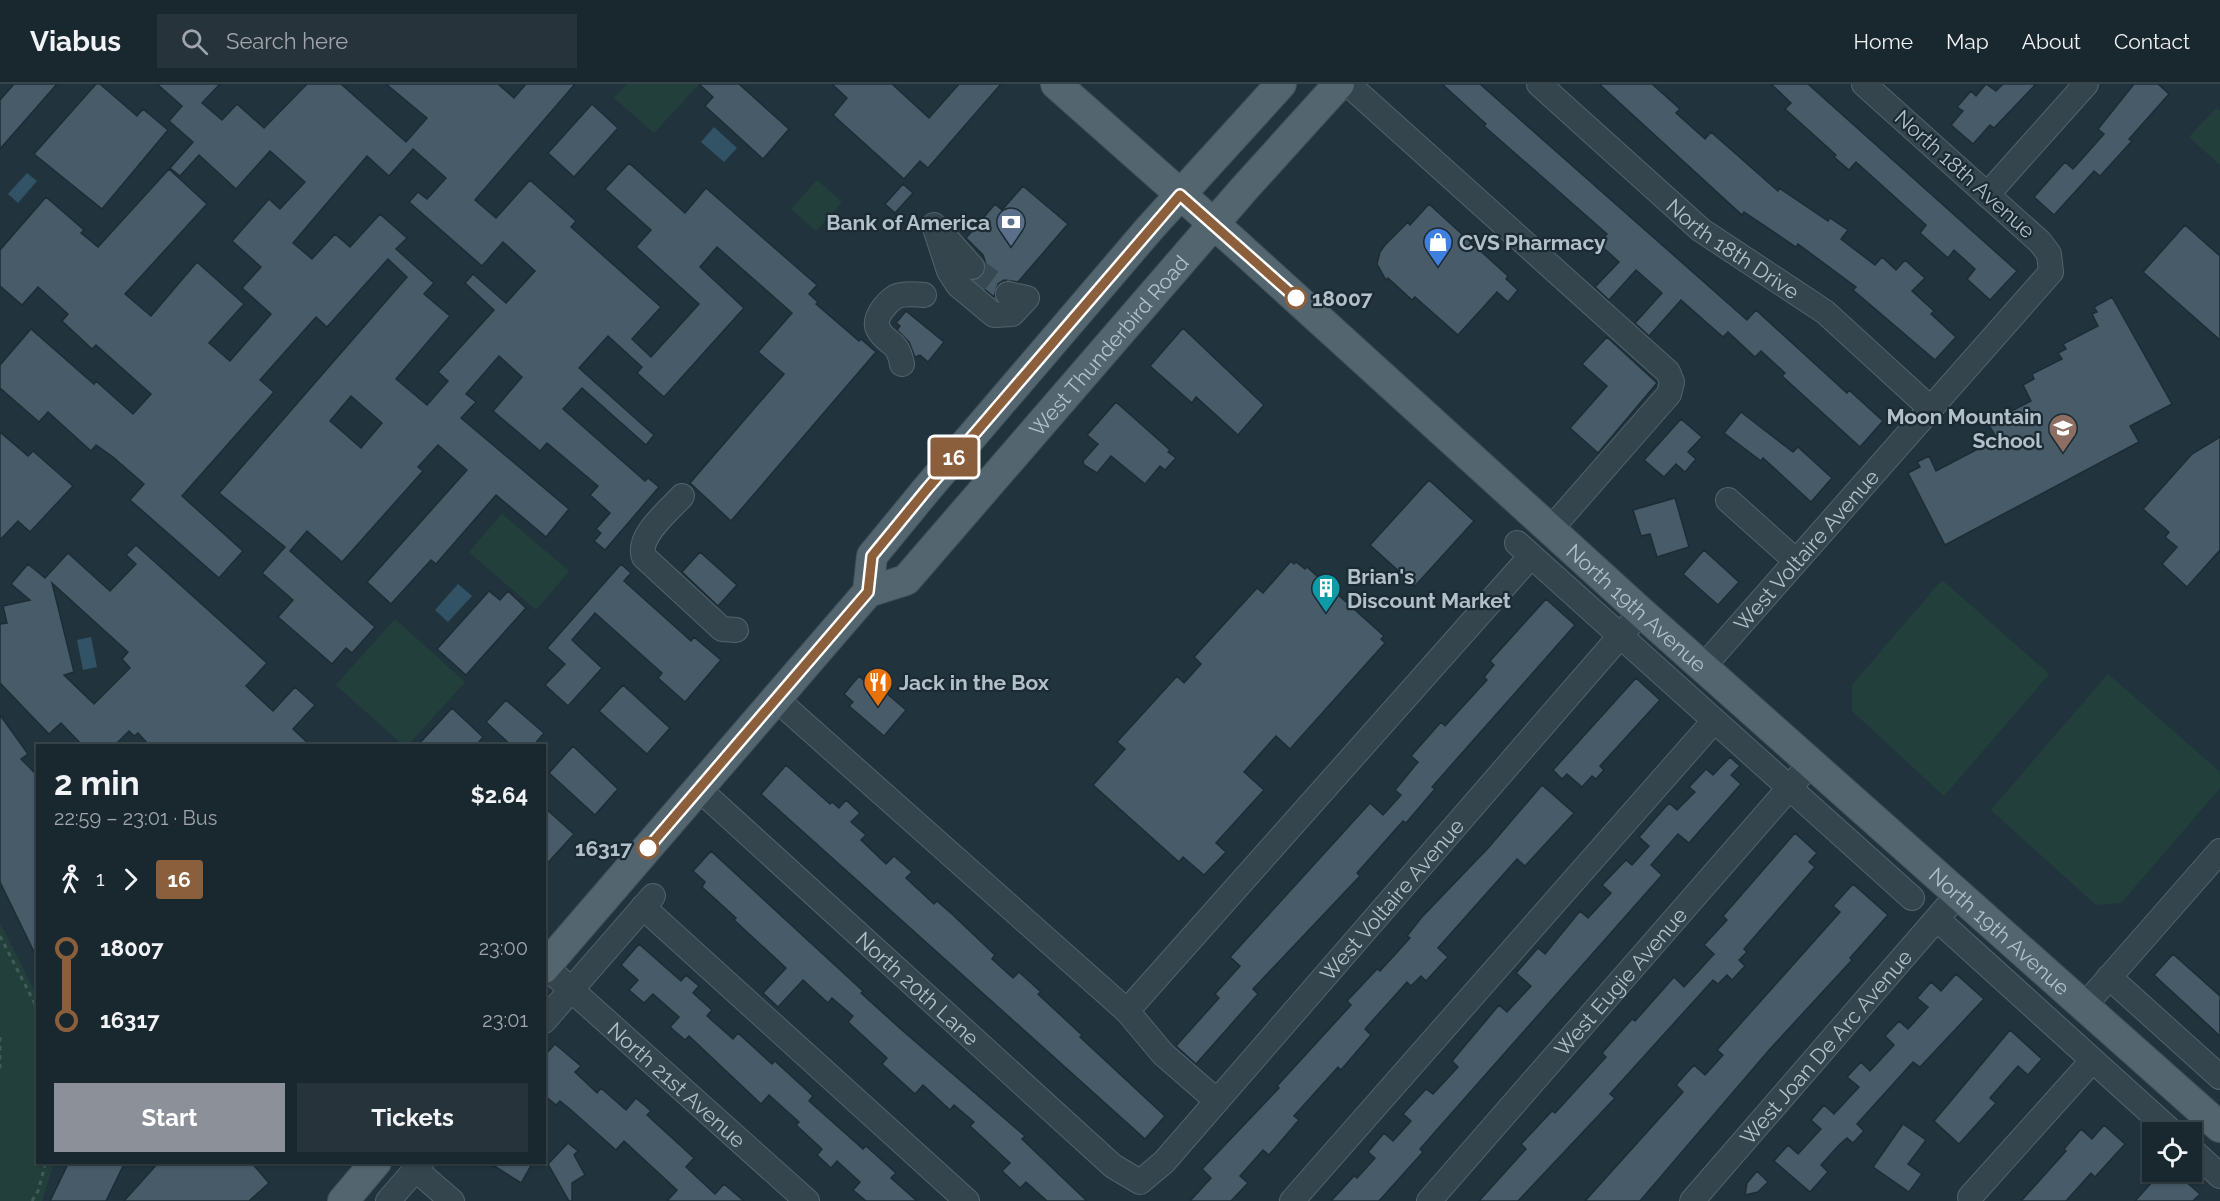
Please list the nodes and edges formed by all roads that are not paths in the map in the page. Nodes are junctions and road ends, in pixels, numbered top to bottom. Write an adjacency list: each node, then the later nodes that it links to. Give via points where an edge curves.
1 (1056, 84): 8 (main road, North 19th Avenue)
2 (1281, 84): 8 (main road, West Thunderbird Road)
3 (1339, 84): 10 (main road, West Thunderbird Road)
4 (1348, 84): 19 (street, via 1668,372 1672,382 1669,394)
5 (1539, 84): 16 (street, North 18th Drive, via 1701,230 1825,312)
6 (1864, 84): 9 (street, North 18th Avenue)
7 (2086, 84): 9 (street)
8 (1180, 195): 10 (main road, North 19th Avenue); 21 (main road, West Thunderbird Road, via 872,556)
9 (1987, 195): 12 (street, North 18th Avenue, via 2045,247 2052,262)
10 (1213, 224): 19 (main road, North 19th Avenue); 21 (main road, West Thunderbird Road, via 906,580)
11 (972, 267): 14 (street, via 934,225 949,271 958,285 994,315 1012,314)
12 (2051, 272): 16 (street, West Voltaire Avenue)
13 (924, 295): 15 (street, via 896,297 881,311 877,321 878,329 899,348)
14 (1017, 296)
15 (902, 364)
16 (1931, 408): 20 (street, West Voltaire Avenue)
17 (682, 496): 23 (street, via 645,538 644,557 722,629)
18 (1728, 500): 20 (street)
19 (1550, 530): 22 (main road, North 19th Avenue)
20 (1796, 561): 25 (street, West Voltaire Avenue)
21 (868, 592): 26 (main road)
22 (1641, 612): 24 (street, West Voltaire Avenue); 25 (main road, North 19th Avenue)
23 (736, 630)
24 (1621, 635): 27 (street, North 19th Avenue); 40 (street, North 19th Avenue, via 1524,550); 44 (street, West Voltaire Avenue)
25 (1703, 667): 28 (main road, North 19th Avenue)
26 (777, 699): 30 (main road); 40 (street)
27 (1714, 721): 29 (street, North 19th Avenue); 58 (street)
28 (1811, 763): 29 (street, West Eugie Avenue); 32 (main road, North 19th Avenue)
29 (1789, 788): 33 (street, North 19th Avenue); 59 (street, West Eugie Avenue)
30 (699, 789): 35 (main road); 51 (street, North 20th Lane, via 1113,1166)
31 (2220, 851): 37 (street)
32 (1959, 893): 34 (street, West Joan De Arc Avenue); 39 (main road, North 19th Avenue)
33 (1912, 898)
34 (1937, 919): 42 (street, North 19th Avenue); 60 (street, West Joan De Arc Avenue)
35 (546, 966)
36 (546, 968): 38 (street, North 21st Avenue)
37 (2109, 977): 39 (street); 43 (street)
38 (572, 988): 41 (street); 56 (street, North 21st Avenue); 57 (street, via 648,902)
39 (2085, 1005): 46 (main road, North 19th Avenue)
40 (1127, 1011): 44 (street, via 1163,1054)
41 (546, 1019)
42 (2092, 1061): 45 (street, North 19th Avenue); 52 (street)
43 (2220, 1077)
44 (1217, 1101): 51 (street, West Voltaire Avenue, via 1164,1162)
45 (2161, 1122)
46 (2220, 1127)
47 (2202, 1159): 50 (street)
48 (374, 1164): 53 (main road)
49 (418, 1166): 54 (street); 55 (street)
50 (2220, 1176)
51 (1140, 1182)
52 (1970, 1197)
53 (343, 1201)
54 (388, 1201)
55 (452, 1201)
56 (807, 1201)
57 (967, 1201)
58 (1292, 1201)
59 (1429, 1201)
60 (1692, 1201)

